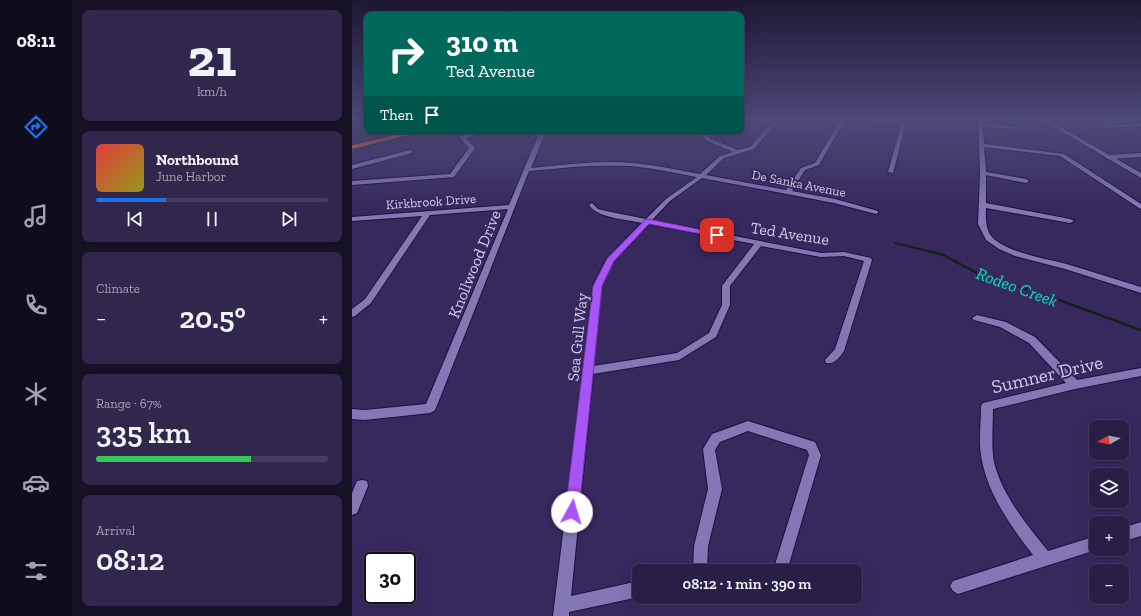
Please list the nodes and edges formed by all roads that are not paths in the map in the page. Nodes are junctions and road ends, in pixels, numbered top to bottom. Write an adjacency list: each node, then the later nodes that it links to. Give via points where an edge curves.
1 (471, 150): 21 (street, via 452,176)
2 (535, 150): 15 (street, Knollwood Drive)
3 (733, 150): 11 (street)
4 (745, 150): 11 (street, Sea Gull Way)
5 (825, 150): 22 (street, via 817,164 803,170)
6 (897, 150): 16 (street)
7 (982, 150): 17 (street)
8 (1020, 150): 26 (street, via 1062,155)
9 (1096, 150): 13 (main road)
10 (410, 152): 14 (street)
11 (737, 152): 18 (street, Sea Gull Way, via 722,157)
12 (1141, 154): 13 (street)
13 (1108, 157): 19 (main road)
14 (352, 167)
15 (526, 170): 18 (street, De Sanka Avenue, via 619,163); 25 (street, Knollwood Drive)
16 (891, 172)
17 (983, 173): 20 (street); 23 (street)
18 (701, 176): 22 (street, De Sanka Avenue); 31 (street, Sea Gull Way, via 668,200)
19 (1141, 176)
20 (1026, 181)
21 (352, 183)
22 (788, 192): 27 (street, De Sanka Avenue, via 834,200)
23 (983, 205): 30 (street); 33 (street, via 982,224 989,238 1002,246 1018,254)
24 (592, 206): 31 (street, Ted Avenue, via 604,213)
25 (512, 207): 28 (street, Kirkbrook Drive); 40 (street, Knollwood Drive, via 430,408)
26 (1141, 207)
27 (876, 212)
28 (427, 214): 29 (street, Kirkbrook Drive); 34 (street, via 368,301)
29 (352, 219)
30 (1070, 221)
31 (648, 222): 32 (street, Ted Avenue); 37 (street, Sea Gull Way, via 610,260 597,286)
32 (759, 243): 36 (street, Ted Avenue, via 820,255 844,254 868,260 839,351); 37 (street, via 726,286 726,305 713,334 679,356)
33 (1141, 290)
34 (352, 314)
35 (978, 318): 39 (street, via 1003,324 1032,340)
36 (830, 360)
37 (588, 371): 51 (street, Sea Gull Way)
38 (1141, 372): 39 (street, Sumner Drive)
39 (1075, 385): 46 (street, Sumner Drive, via 987,406 988,460 992,476 1000,494)
40 (352, 414)
41 (362, 486): 42 (street)
42 (352, 508)
43 (1141, 529): 44 (street)
44 (1129, 533)
45 (1089, 545): 46 (street)
46 (1045, 559): 49 (street)
47 (700, 564): 48 (street, via 701,546 715,489 709,448 716,438 748,426 811,446 815,455)
48 (782, 564)
49 (958, 586)
50 (632, 591): 51 (street)
51 (561, 611)

